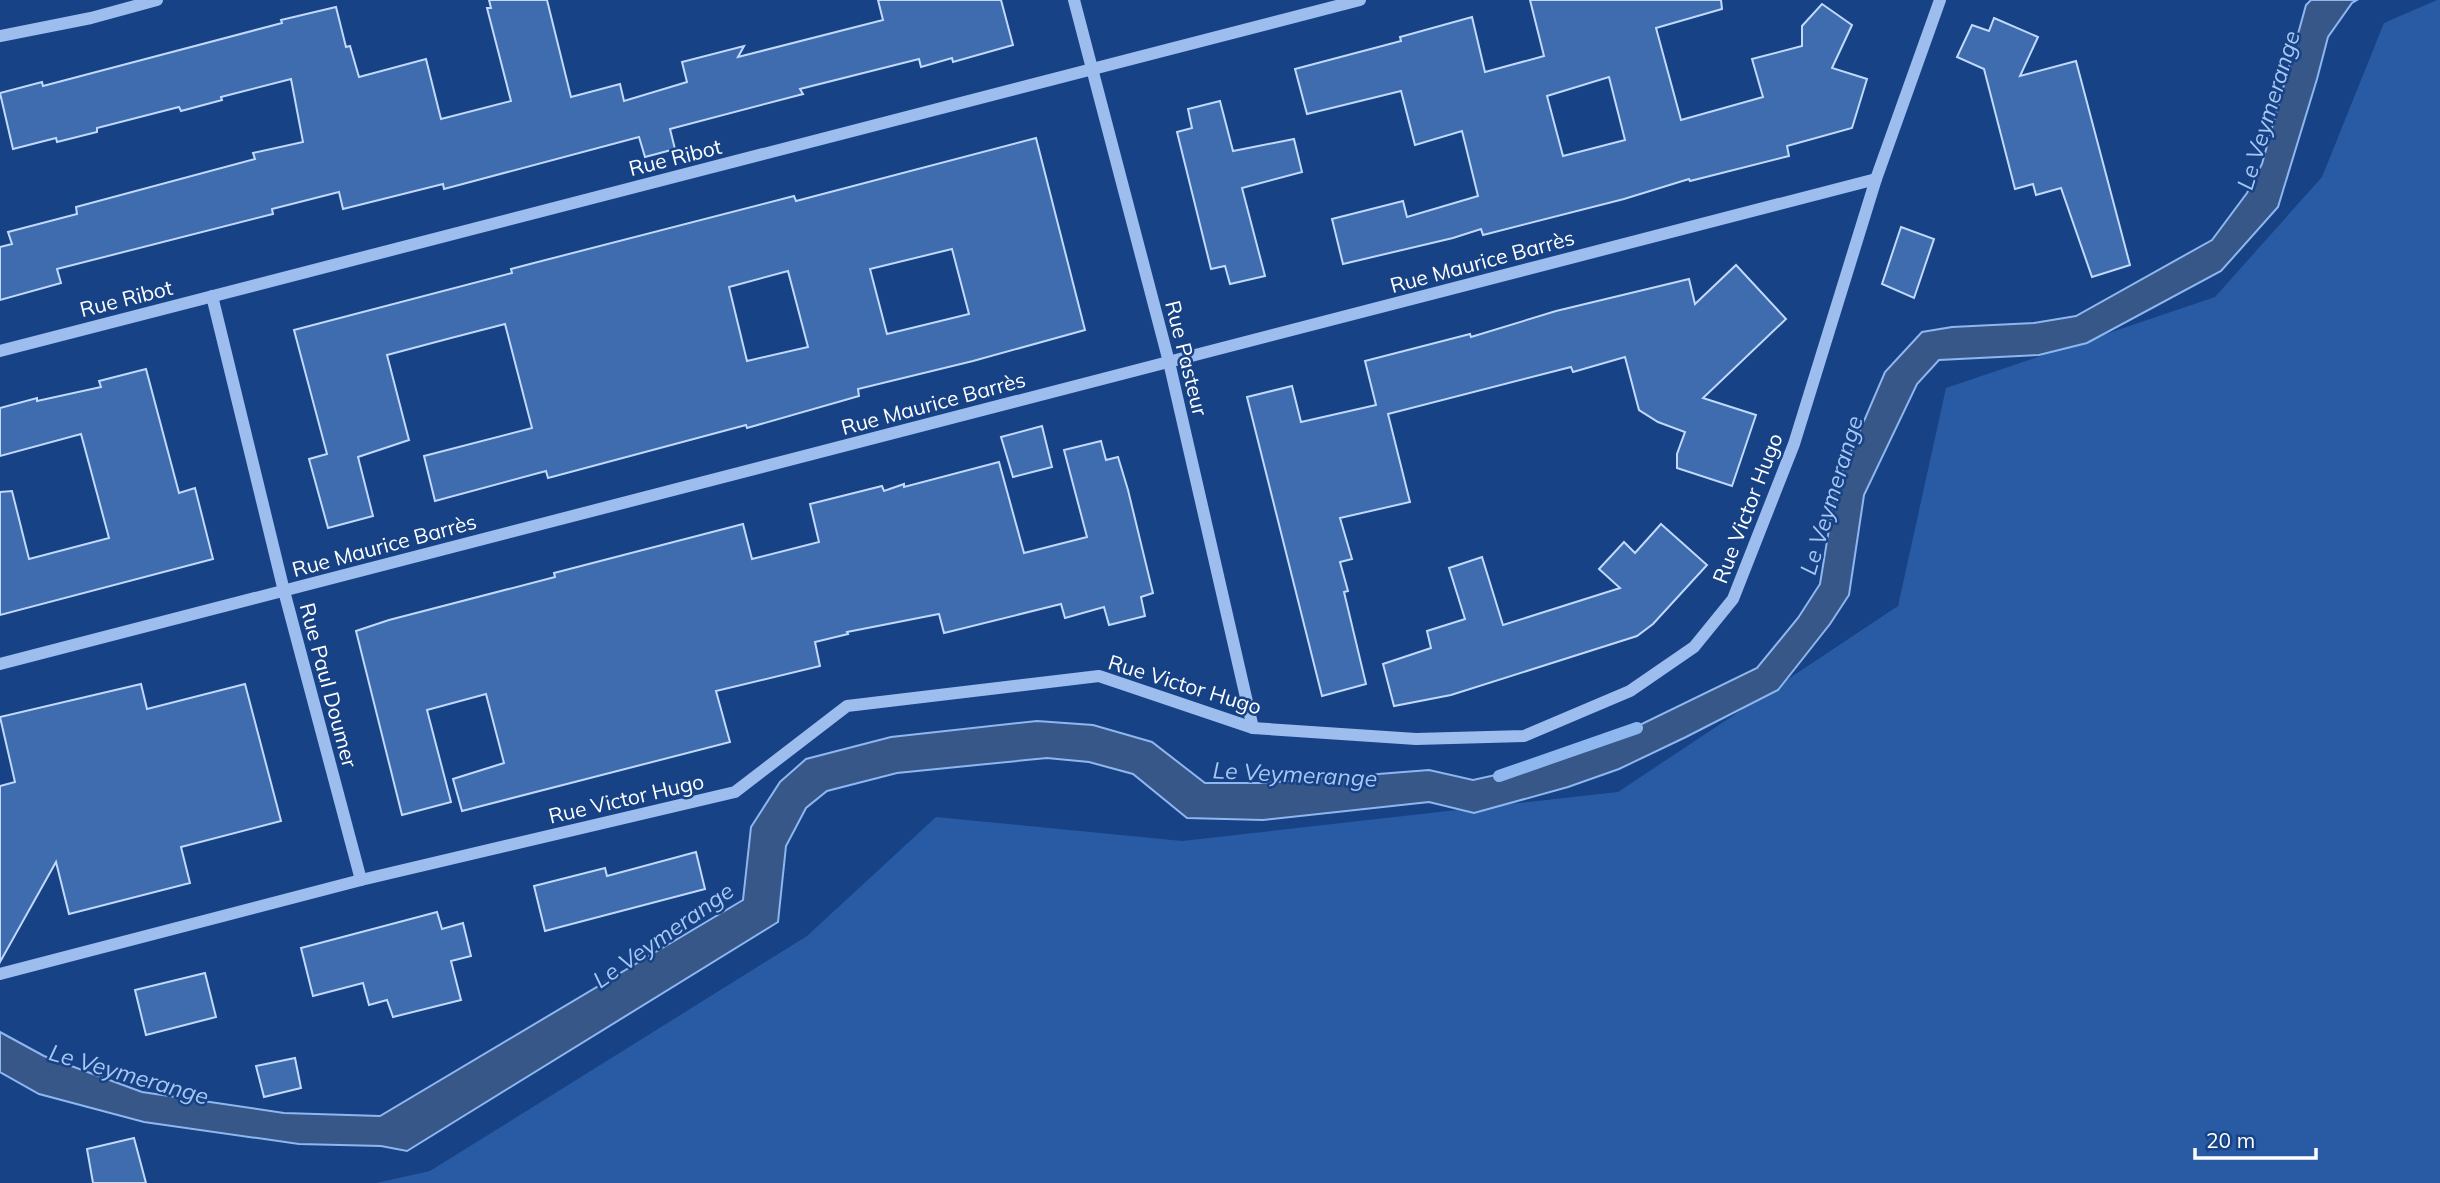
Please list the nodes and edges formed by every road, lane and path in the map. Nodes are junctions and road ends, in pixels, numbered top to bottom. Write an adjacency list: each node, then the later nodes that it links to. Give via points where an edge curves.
1 (157, 0): 5 (street)
2 (1074, 0): 6 (street, Rue Pasteur)
3 (1360, 0): 6 (street, Rue Ribot)
4 (1940, 0): 7 (street, Rue Victor Hugo)
5 (0, 36)
6 (1092, 69): 8 (street, Rue Ribot); 10 (street, Rue Pasteur)
7 (1876, 179): 10 (street, Rue Maurice Barrès); 13 (street, Rue Victor Hugo, via 1794,444 1733,598 1694,647 1630,691 1524,736 1416,739)
8 (212, 296): 9 (street, Rue Ribot); 11 (street, Rue Paul Doumer)
9 (0, 351)
10 (1169, 362): 11 (street, Rue Maurice Barrès); 13 (street, Rue Pasteur)
11 (284, 591): 12 (street, Rue Maurice Barrès); 14 (street, Rue Paul Doumer)
12 (0, 664)
13 (1253, 728): 14 (street, Rue Victor Hugo, via 1099,676 847,706 735,792)
14 (362, 880): 15 (street, Rue Victor Hugo)
15 (0, 974)

